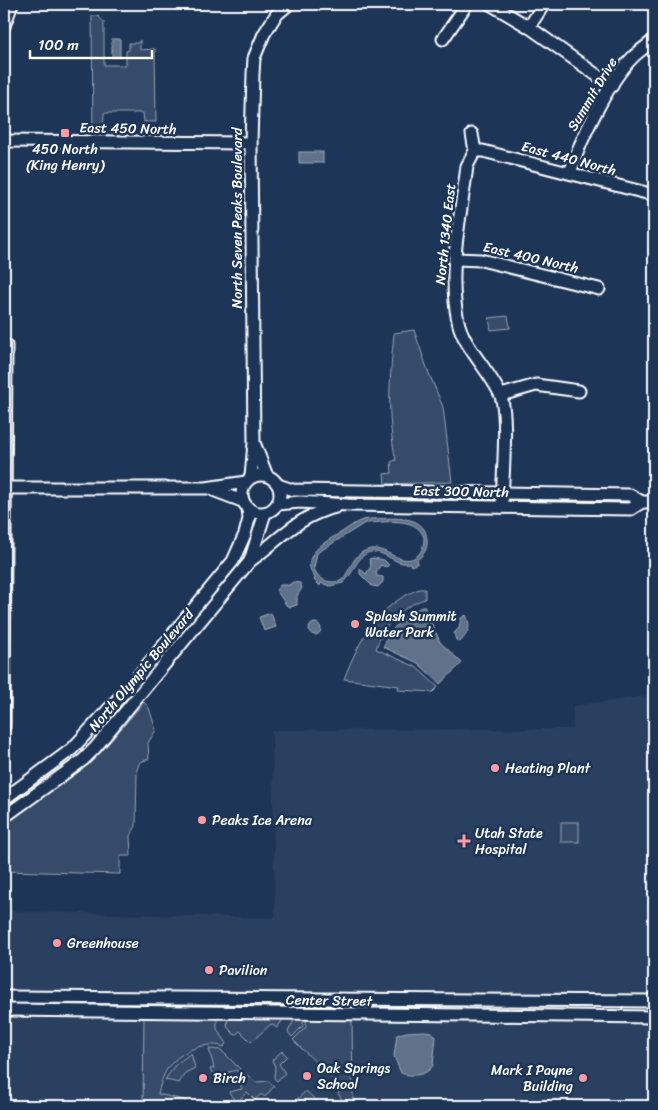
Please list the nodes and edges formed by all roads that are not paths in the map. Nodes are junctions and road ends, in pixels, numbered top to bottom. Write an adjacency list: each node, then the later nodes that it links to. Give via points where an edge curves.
1 (12, 4): 6 (street)
2 (289, 4): 13 (street, North Seven Peaks Boulevard, via 276,15 254,58)
3 (468, 4): 8 (street)
4 (490, 4): 7 (street)
5 (544, 4): 7 (street)
6 (4, 26)
7 (529, 27): 10 (street)
8 (443, 39)
9 (654, 40): 10 (street, Summit Drive, via 632,58)
10 (612, 86): 15 (street, Summit Drive, via 576,151)
11 (472, 134): 14 (street)
12 (4, 141): 13 (street, East 450 North)
13 (251, 143): 22 (street, North Seven Peaks Boulevard)
14 (475, 151): 15 (street, East 440 North); 17 (street, North 1340 East, via 467,166)
15 (570, 173): 16 (street, East 440 North)
16 (654, 195)
17 (456, 259): 18 (street, East 400 North, via 481,260); 21 (street, North 1340 East, via 453,278 458,324)
18 (600, 289)
19 (6, 345): 26 (street)
20 (579, 391): 21 (street, via 536,385)
21 (501, 396): 28 (street, North 1340 East, via 504,418)
22 (254, 443): 23 (street, North Seven Peaks Boulevard); 24 (street, North Seven Peaks Boulevard)
23 (267, 476): 24 (street); 25 (street)
24 (248, 480): 27 (street); 32 (street, via 241,493)
25 (278, 485): 28 (street, East 300 North, via 293,490); 31 (street)
26 (5, 488): 27 (street); 37 (street)
27 (206, 488): 32 (street)
28 (502, 493): 29 (street, East 300 North, via 630,495); 34 (street, North 1340 East)
29 (642, 502): 30 (street, East 300 North); 34 (street, East 300 North, via 631,509)
30 (654, 502)
31 (278, 504): 33 (street, East 300 North); 35 (street)
32 (245, 505): 35 (street, via 254,512); 39 (street, North Olympic Boulevard, via 249,519 233,561 130,686 72,749)
33 (348, 505): 34 (street, East 300 North); 36 (street, via 321,511 299,522)
34 (502, 508)
35 (265, 513): 36 (street, North Olympic Boulevard)
36 (250, 561): 40 (street, North Olympic Boulevard, via 95,748)
37 (5, 619): 38 (street)
38 (4, 726)
39 (4, 799)
40 (4, 817)
41 (4, 997): 42 (street, Center Street)
42 (34, 997): 43 (street, Center Street); 50 (street)
43 (133, 998): 44 (street, Center Street); 51 (street)
44 (232, 999): 45 (street, Center Street); 52 (street)
45 (318, 1000): 46 (street, Center Street); 53 (street)
46 (453, 1001): 48 (street, Center Street); 54 (street)
47 (654, 1001): 48 (street, Center Street)
48 (631, 1002): 55 (street)
49 (4, 1010): 50 (street, Center Street)
50 (34, 1011): 51 (street, Center Street)
51 (132, 1013): 52 (street, Center Street)
52 (232, 1013): 53 (street, Center Street)
53 (318, 1015): 54 (street, Center Street)
54 (453, 1016): 55 (street, Center Street)
55 (632, 1016): 56 (street, Center Street)
56 (654, 1017)

